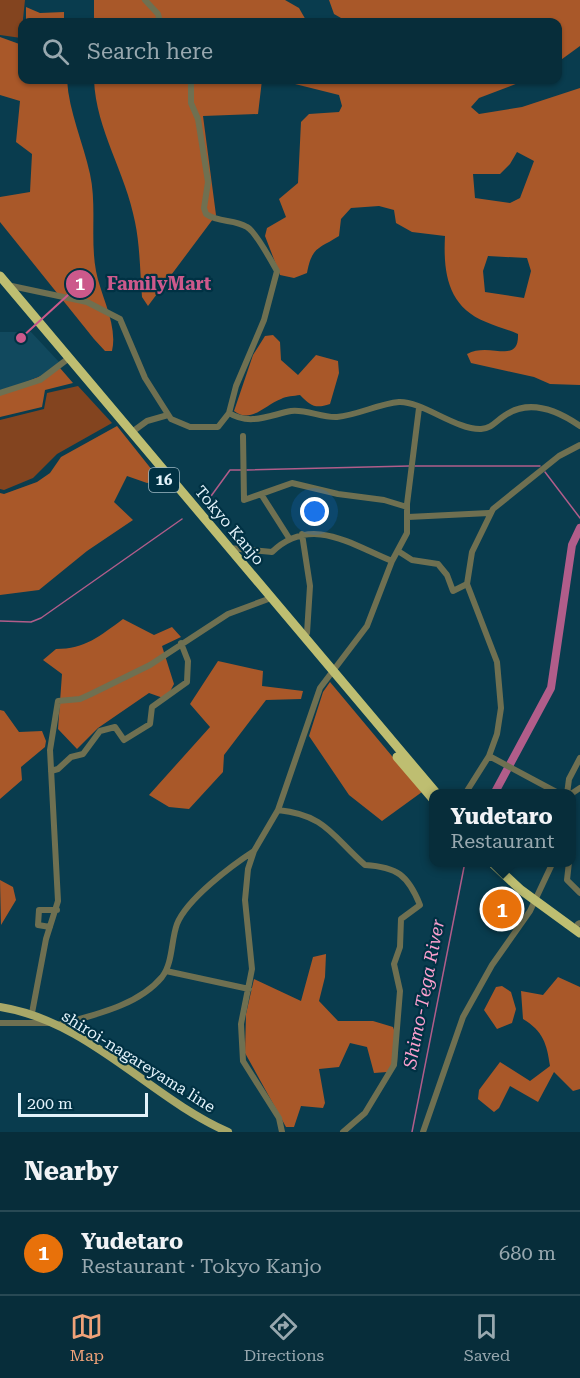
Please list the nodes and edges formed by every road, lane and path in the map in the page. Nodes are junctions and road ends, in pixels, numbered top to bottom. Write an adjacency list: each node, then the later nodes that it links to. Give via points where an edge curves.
1 (145, 0): 2 (street)
2 (159, 18)
3 (191, 84): 9 (street, via 191,103 198,119 208,182 206,214 217,221 250,229 277,271 264,320)
4 (0, 276): 5 (highway, Tokyo Kanjo / 16)
5 (2, 285): 6 (highway, Tokyo Kanjo / 16); 10 (street, via 87,302 120,319 145,378)
6 (67, 359): 7 (street, via 40,380); 12 (highway, Tokyo Kanjo / 16); 25 (highway, Tokyo Kanjo / 16)
7 (0, 393)
8 (419, 408): 9 (street, via 398,402 336,417 292,411 248,419); 11 (street, via 478,429 494,426 506,415 548,408); 16 (street)
9 (229, 413): 10 (street, via 216,429 182,426)
10 (168, 415): 12 (street)
11 (580, 426)
12 (132, 432): 21 (highway, Tokyo Kanjo / 16)
13 (243, 436): 15 (street, via 244,500)
14 (580, 445): 17 (street, via 559,456)
15 (261, 494): 16 (street, via 298,483); 20 (street)
16 (407, 507): 18 (street)
17 (489, 513): 18 (street); 24 (street, via 469,563)
18 (408, 517): 22 (street, via 407,533)
19 (302, 534): 20 (street); 23 (street, via 346,540); 26 (street, via 310,586)
20 (290, 538): 21 (street, via 272,552)
21 (229, 548): 25 (highway, Tokyo Kanjo / 16)
22 (398, 551): 23 (street); 24 (street, via 412,560 438,564 453,591)
23 (392, 561): 28 (street, via 367,626)
24 (467, 584): 29 (street, via 495,656 501,683 500,721)
25 (269, 599): 26 (highway, Tokyo Kanjo / 16); 27 (street, via 228,614); 28 (highway, Tokyo Kanjo / 16)
26 (304, 637): 28 (highway, Tokyo Kanjo / 16)
27 (182, 643): 31 (street, via 150,665 81,699 58,701); 31 (street, via 188,661 187,682 152,707 150,724 124,740 115,727 100,731 83,754)
28 (331, 673): 32 (highway, Tokyo Kanjo / 16); 36 (highway, Tokyo Kanjo / 16); 37 (street, via 320,688)
29 (489, 756): 33 (street); 34 (street)
30 (580, 758): 35 (street)
31 (51, 771): 45 (street)
32 (433, 789)
33 (468, 789)
34 (550, 789)
35 (569, 789)
36 (429, 794)
37 (278, 810): 38 (street); 56 (street, via 311,816 324,823 365,865 388,866 412,885 420,905 401,919 400,925 400,947 394,964 400,991 394,1065 365,1113)
38 (254, 851): 48 (street, via 184,911); 49 (street, via 245,900 252,958)
39 (497, 867): 44 (highway)
40 (505, 867): 44 (highway)
41 (551, 867): 44 (street)
42 (569, 867): 43 (street, via 567,880)
43 (580, 894)
44 (536, 898): 47 (highway); 57 (street, via 463,1017)
45 (57, 910): 46 (street); 46 (street, via 39,910 38,925)
46 (50, 927): 51 (street)
47 (579, 927)
48 (166, 971): 49 (street); 53 (street, via 145,992 100,1014)
49 (249, 988): 55 (street, via 241,1024 243,1061 279,1118)
50 (0, 1006): 51 (main road, shiroi-nagareyama line)
51 (32, 1013): 53 (main road, shiroi-nagareyama line)
52 (0, 1023): 53 (street)
53 (56, 1024): 54 (main road, shiroi-nagareyama line)
54 (228, 1132)
55 (282, 1132)
56 (343, 1132)
57 (423, 1132)

